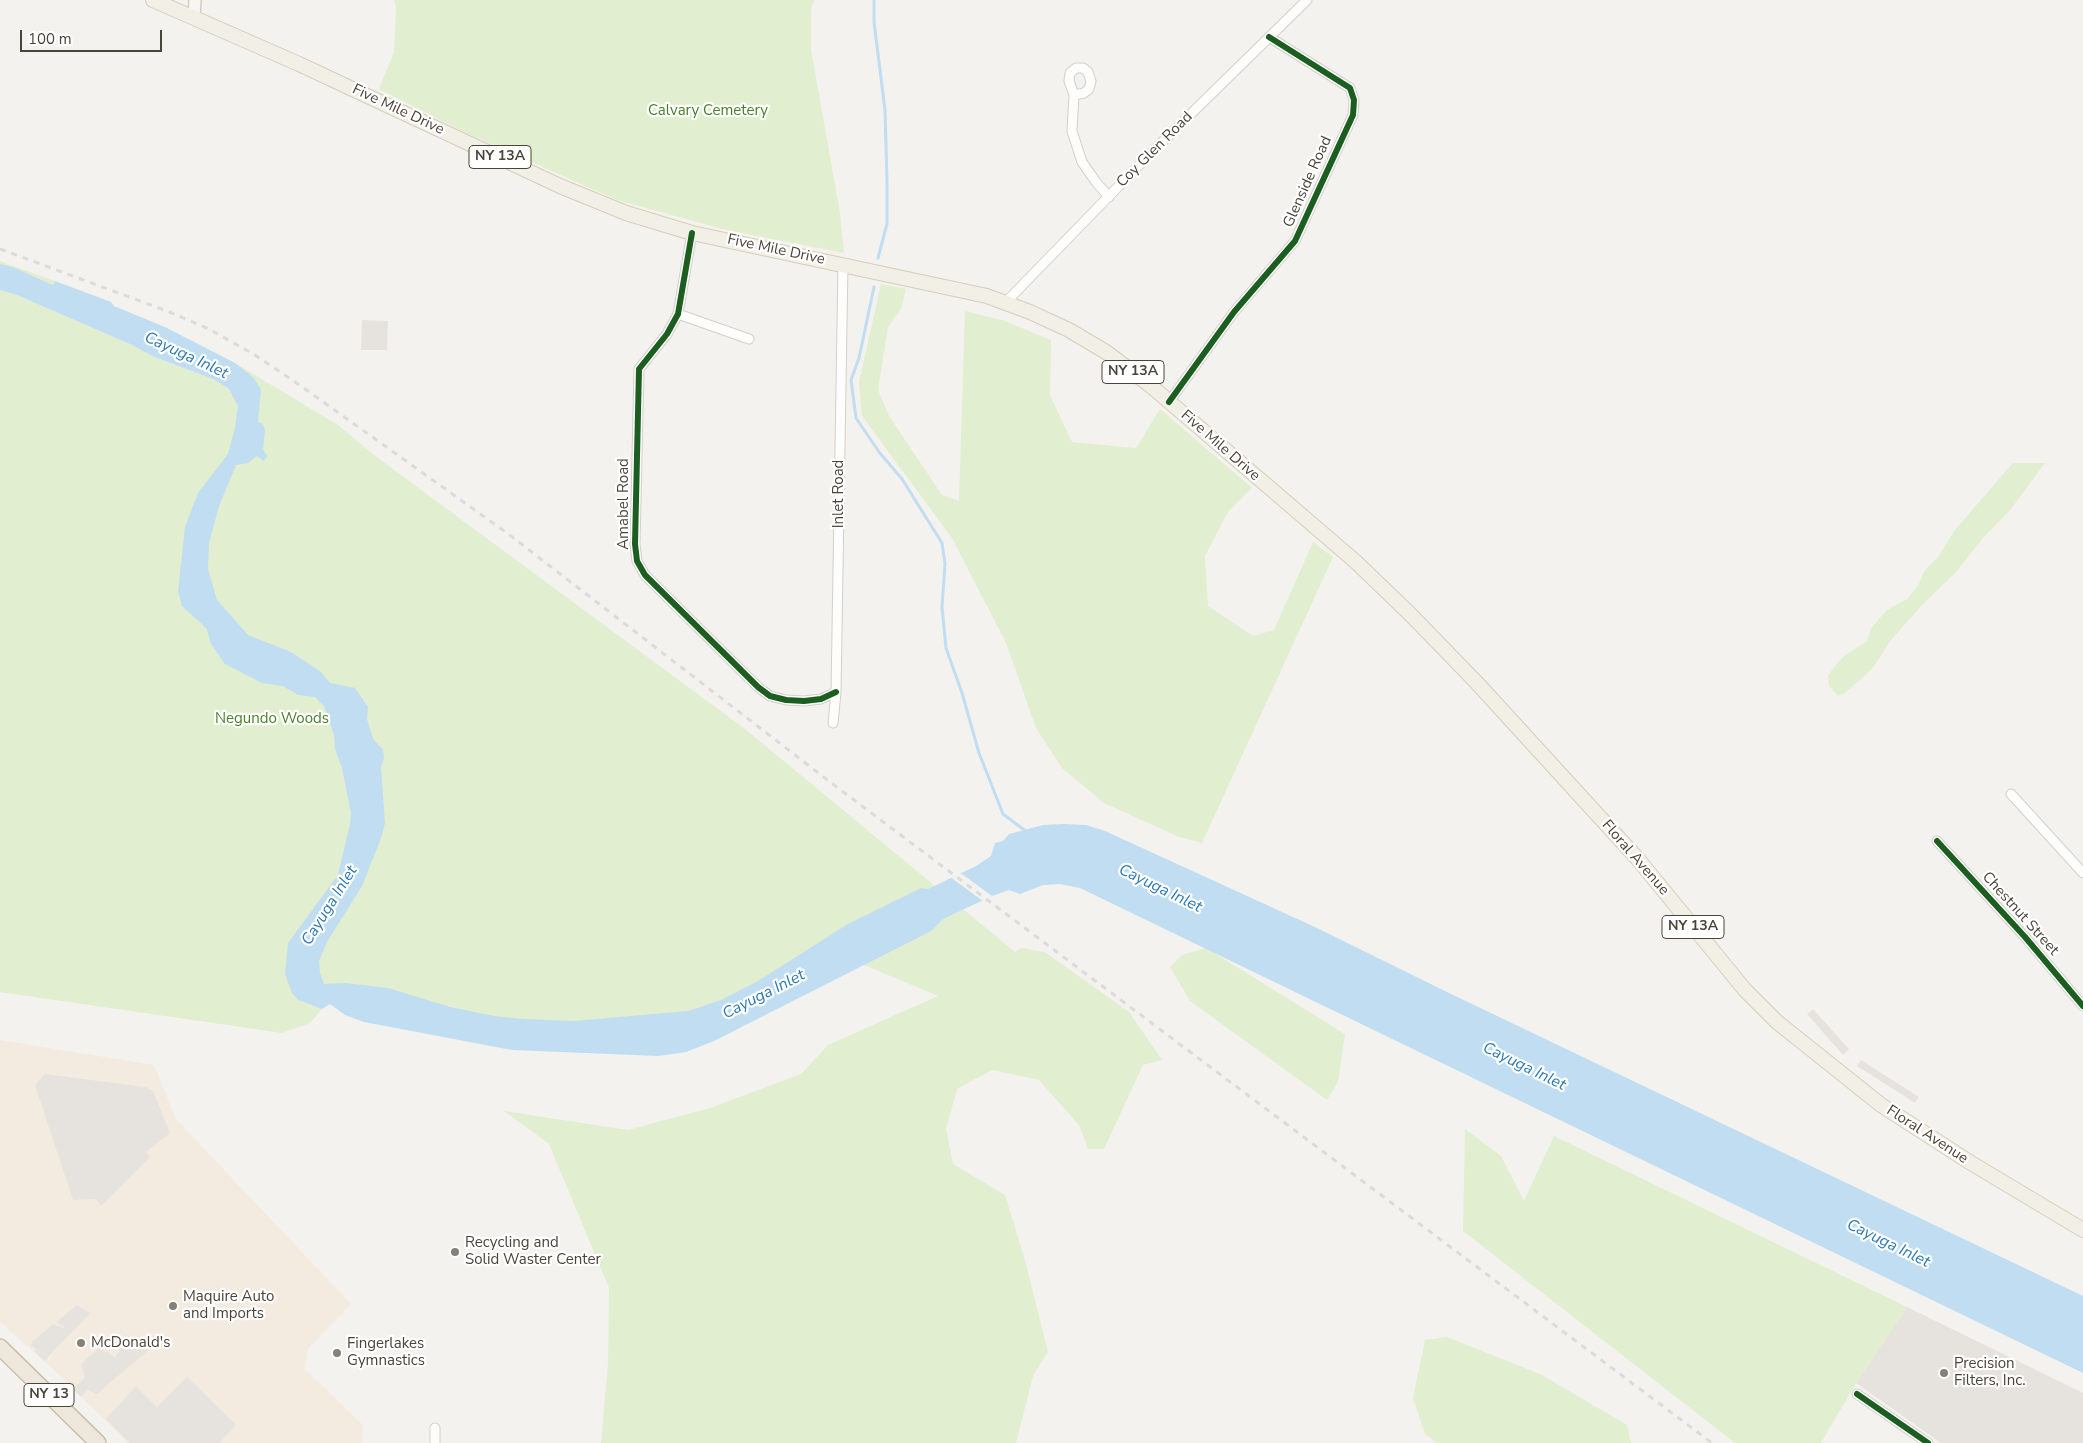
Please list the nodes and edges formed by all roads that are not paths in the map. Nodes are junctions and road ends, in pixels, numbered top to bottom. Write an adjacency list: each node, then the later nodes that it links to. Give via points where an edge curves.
1 (153, 0): 4 (main road, Five Mile Drive / NY 13A)
2 (195, 0): 4 (street)
3 (1307, 0): 5 (street, Coy Glen Road)
4 (194, 17): 8 (main road, Five Mile Drive / NY 13A, via 560,186 626,213)
5 (1269, 37): 7 (street, Coy Glen Road); 13 (street, Glenside Road, via 1350,88 1354,100 1353,115 1295,241 1234,312)
6 (1074, 95): 7 (street, via 1071,117 1075,145 1096,182)
7 (1109, 197): 10 (street, Coy Glen Road)
8 (692, 233): 9 (main road, Five Mile Drive / NY 13A); 11 (street, Amabel Road)
9 (843, 264): 10 (main road, Five Mile Drive / NY 13A); 15 (street, Inlet Road)
10 (1005, 303): 13 (main road, Five Mile Drive / NY 13A, via 1069,330 1106,352)
11 (678, 314): 12 (street); 15 (street, Amabel Road, via 668,334 639,369 637,560 645,575 770,696 804,701 821,699)
12 (749, 340)
13 (1169, 402): 14 (main road, Five Mile Drive / NY 13A)
14 (1356, 562): 21 (main road, Floral Avenue / NY 13A, via 1520,730 1636,858 1766,1013 1881,1105)
15 (836, 692): 16 (street, Inlet Road)
16 (833, 723)
17 (2011, 794): 19 (street)
18 (1937, 841): 20 (street, Chestnut Street)
19 (2083, 873)
20 (2083, 1006)
21 (2083, 1230)
22 (0, 1347): 25 (highway, NY 13)
23 (1858, 1394): 27 (street)
24 (435, 1428): 26 (street)
25 (98, 1443)
26 (435, 1443)
27 (1928, 1443)

